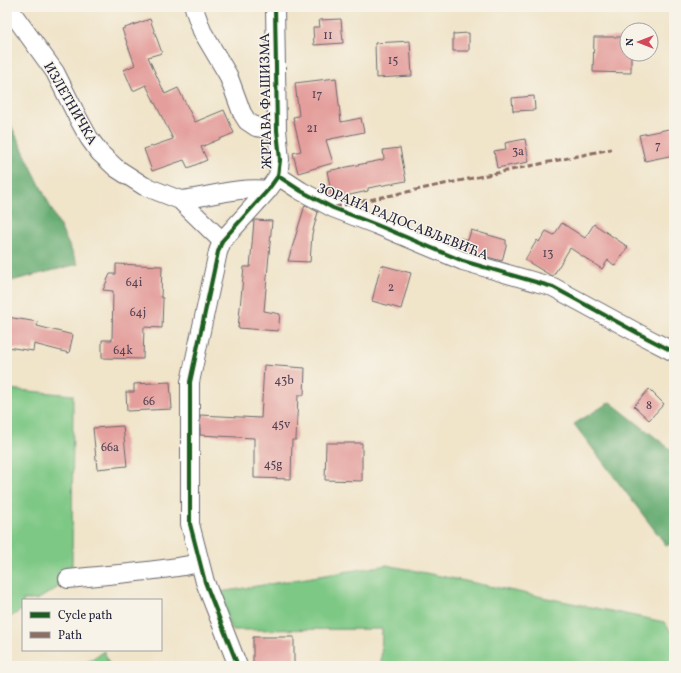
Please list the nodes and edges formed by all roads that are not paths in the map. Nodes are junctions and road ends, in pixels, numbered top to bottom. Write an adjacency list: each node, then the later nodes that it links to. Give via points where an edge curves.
1 (8, 7): 6 (street, ИЗЛЕТНИЧКА, via 55,72 78,118 100,153 116,168 144,186)
2 (194, 7): 4 (street, ЖРТАВА ФАШИЗМА, via 202,31 228,75 247,121 256,127)
3 (275, 7): 4 (street, ЖРТАВА ФАШИЗМА)
4 (277, 130): 5 (street, ЖРТАВА ФАШИЗМА, via 280,160)
5 (273, 183): 6 (street, via 257,189); 7 (street, ЖРТАВА ФАШИЗМА); 8 (street, ЗОРАНА РАДОСАВЉЕВИЋА, via 302,191 333,208 463,261 553,287)
6 (180, 200): 7 (street, ИЗЛЕТНИЧКА)
7 (222, 241): 9 (street, ЖРТАВА ФАШИЗМА, via 190,382 190,524)
8 (674, 352)
9 (200, 563): 10 (street, via 161,570); 11 (street, ЖРТАВА ФАШИЗМА)
10 (68, 578)
11 (238, 666)

